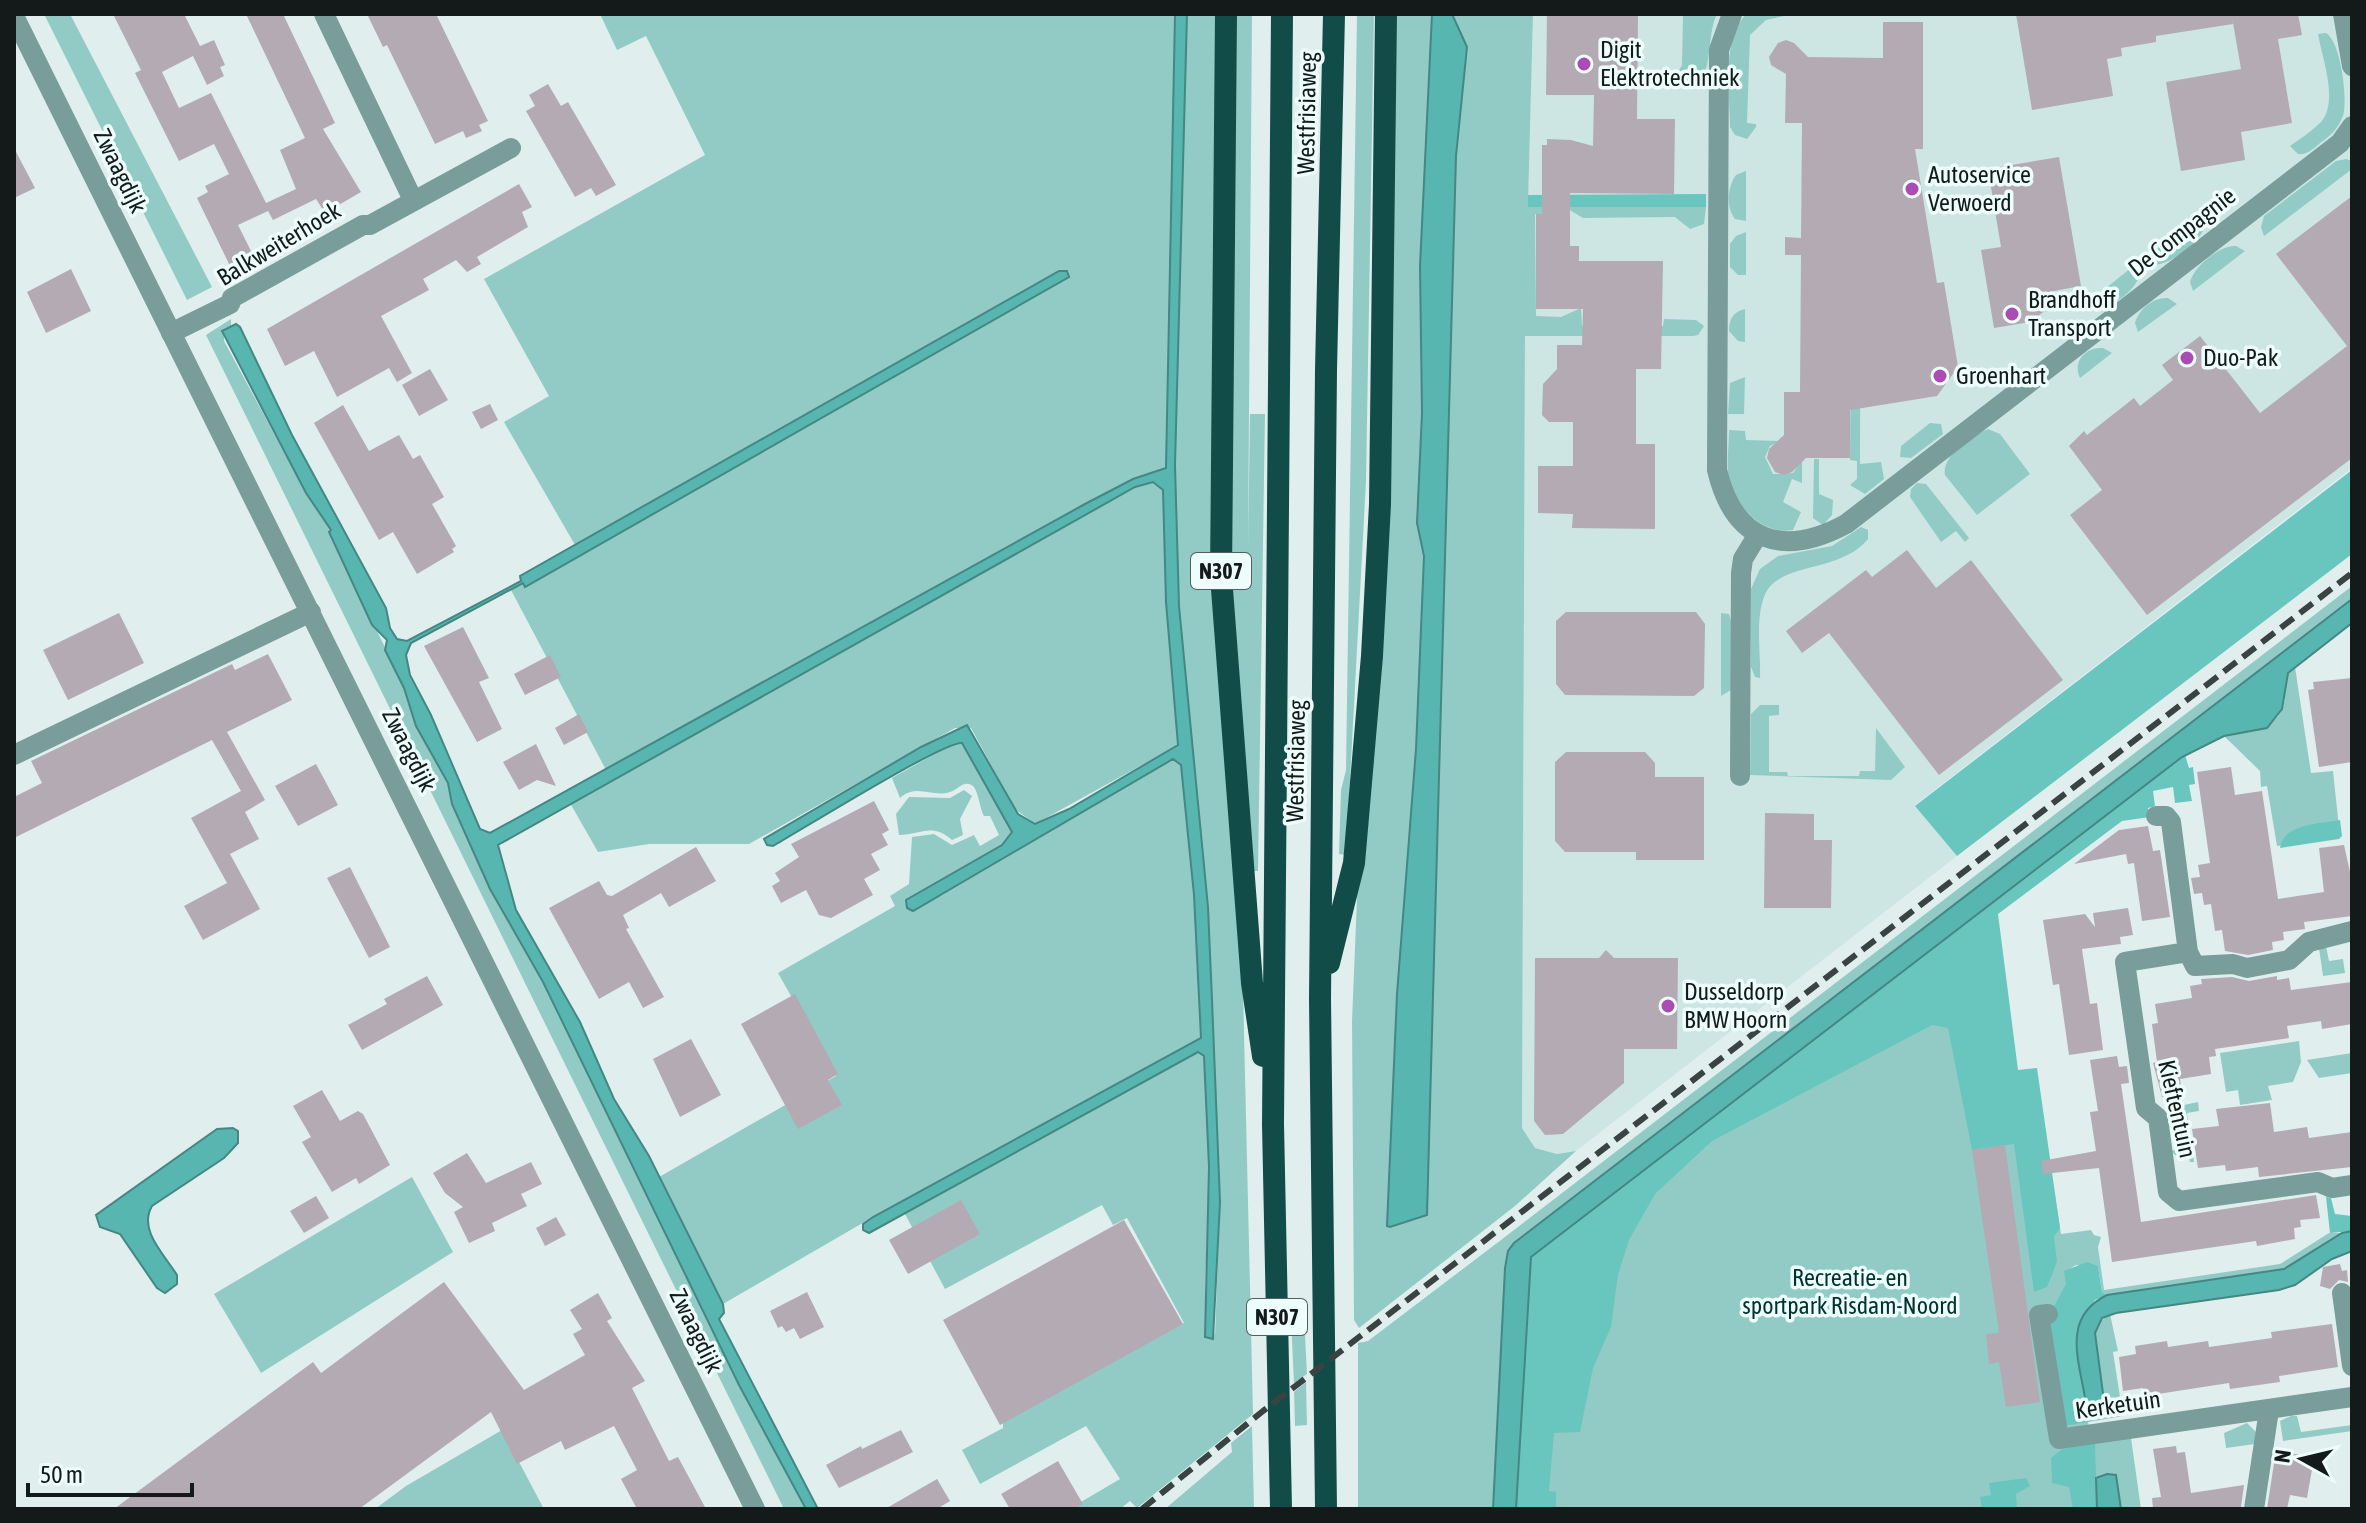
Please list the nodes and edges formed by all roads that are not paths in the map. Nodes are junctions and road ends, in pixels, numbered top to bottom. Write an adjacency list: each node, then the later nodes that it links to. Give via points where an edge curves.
1 (324, 14): 12 (street)
2 (1226, 14): 22 (highway, N307, via 1221,576 1252,983)
3 (1282, 14): 22 (highway, Westfrisiaweg / N307)
4 (1334, 14): 21 (highway, Westfrisiaweg / N307)
5 (1386, 14): 21 (highway, N307, via 1380,504 1372,656 1354,863)
6 (1732, 14): 14 (street, via 1719,50 1717,470 1729,508)
7 (2343, 14): 9 (street)
8 (14, 16): 13 (street, Zwaagdijk)
9 (2352, 66)
10 (2352, 126): 14 (street, De Compagnie, via 2340,143 1846,524 1804,541)
11 (511, 148): 12 (street, Balkweiterhoek)
12 (413, 200): 13 (street, Balkweiterhoek)
13 (171, 333): 15 (street, Zwaagdijk)
14 (1757, 536): 17 (street, via 1741,573)
15 (311, 612): 16 (street); 29 (street, Zwaagdijk)
16 (14, 755)
17 (1740, 776)
18 (2156, 816): 20 (street, via 2171,822)
19 (2352, 931): 20 (street, via 2309,942 2289,960 2247,968 2203,968 2190,961)
20 (2188, 952): 23 (street, Kieftentuin, via 2125,962 2146,1104 2158,1118 2168,1192 2179,1201 2318,1182 2332,1188)
21 (1320, 999): 31 (highway, Westfrisiaweg / N307)
22 (1273, 1124): 30 (highway, Westfrisiaweg / N307)
23 (2352, 1185)
24 (2342, 1293): 26 (street)
25 (2048, 1314): 28 (street, Kerketuin, via 2039,1315 2059,1439)
26 (2352, 1366)
27 (2352, 1397): 28 (street, Kerketuin)
28 (2269, 1410): 32 (street)
29 (755, 1509)
30 (1281, 1509)
31 (1326, 1509)
32 (2254, 1509)

